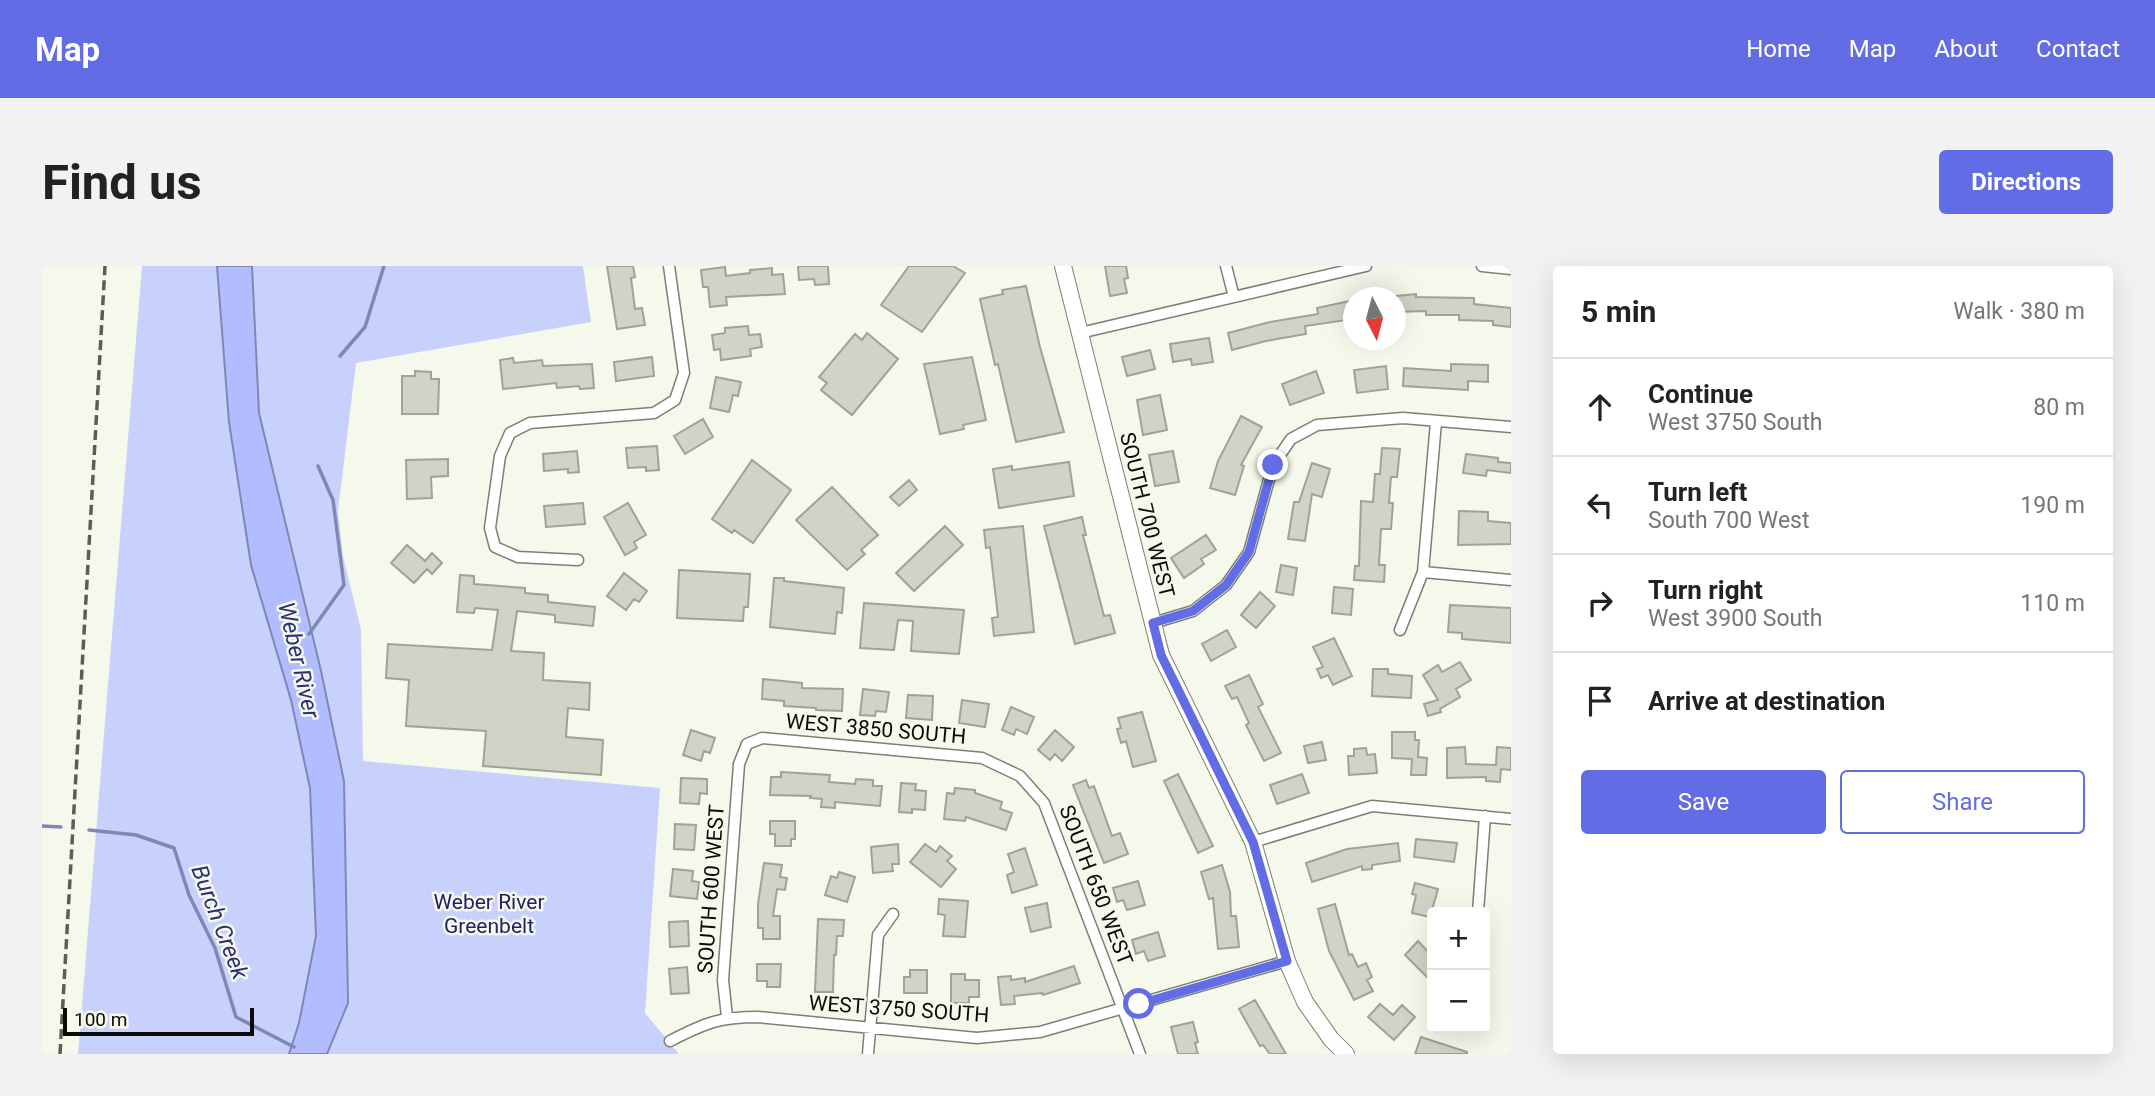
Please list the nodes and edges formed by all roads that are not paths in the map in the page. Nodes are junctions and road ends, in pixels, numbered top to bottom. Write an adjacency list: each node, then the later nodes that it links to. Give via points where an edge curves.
1 (669, 266): 11 (street, via 684,373 675,400 654,413 530,423 510,433 500,456 490,527 495,547 518,557)
2 (1063, 266): 8 (street, SOUTH 700 WEST)
3 (1226, 266): 7 (street)
4 (1366, 266): 7 (street)
5 (1482, 266): 6 (street)
6 (1511, 269)
7 (1234, 297): 8 (street)
8 (1080, 333): 14 (street, SOUTH 700 WEST)
9 (1436, 422): 10 (street); 12 (street); 14 (street, via 1403,418 1317,425 1291,439 1273,465 1249,552 1226,585 1193,611)
10 (1511, 428)
11 (578, 560)
12 (1423, 572): 13 (street); 15 (street)
13 (1511, 580)
14 (1153, 623): 20 (street, SOUTH 700 WEST, via 1161,655)
15 (1400, 631)
16 (739, 764): 17 (street, WEST 3850 SOUTH, via 747,744 762,738 982,758); 25 (street, SOUTH 600 WEST, via 723,980)
17 (1020, 776): 24 (street, SOUTH 650 WEST, via 1044,803)
18 (1485, 816): 19 (street); 20 (street, via 1372,806); 21 (street)
19 (1511, 819)
20 (1253, 842): 23 (street, SOUTH 700 WEST)
21 (1478, 907)
22 (893, 914): 26 (street, via 878,935)
23 (1287, 961): 24 (street, WEST 3750 SOUTH); 30 (street, SOUTH 700 WEST, via 1304,1002)
24 (1124, 1008): 26 (street, WEST 3750 SOUTH, via 1040,1032 977,1038); 29 (street, SOUTH 650 WEST)
25 (727, 1017): 26 (street, WEST 3750 SOUTH); 27 (street, WEST 3750 SOUTH)
26 (870, 1028): 28 (street)
27 (670, 1041)
28 (868, 1054)
29 (1140, 1054)
30 (1346, 1054)

